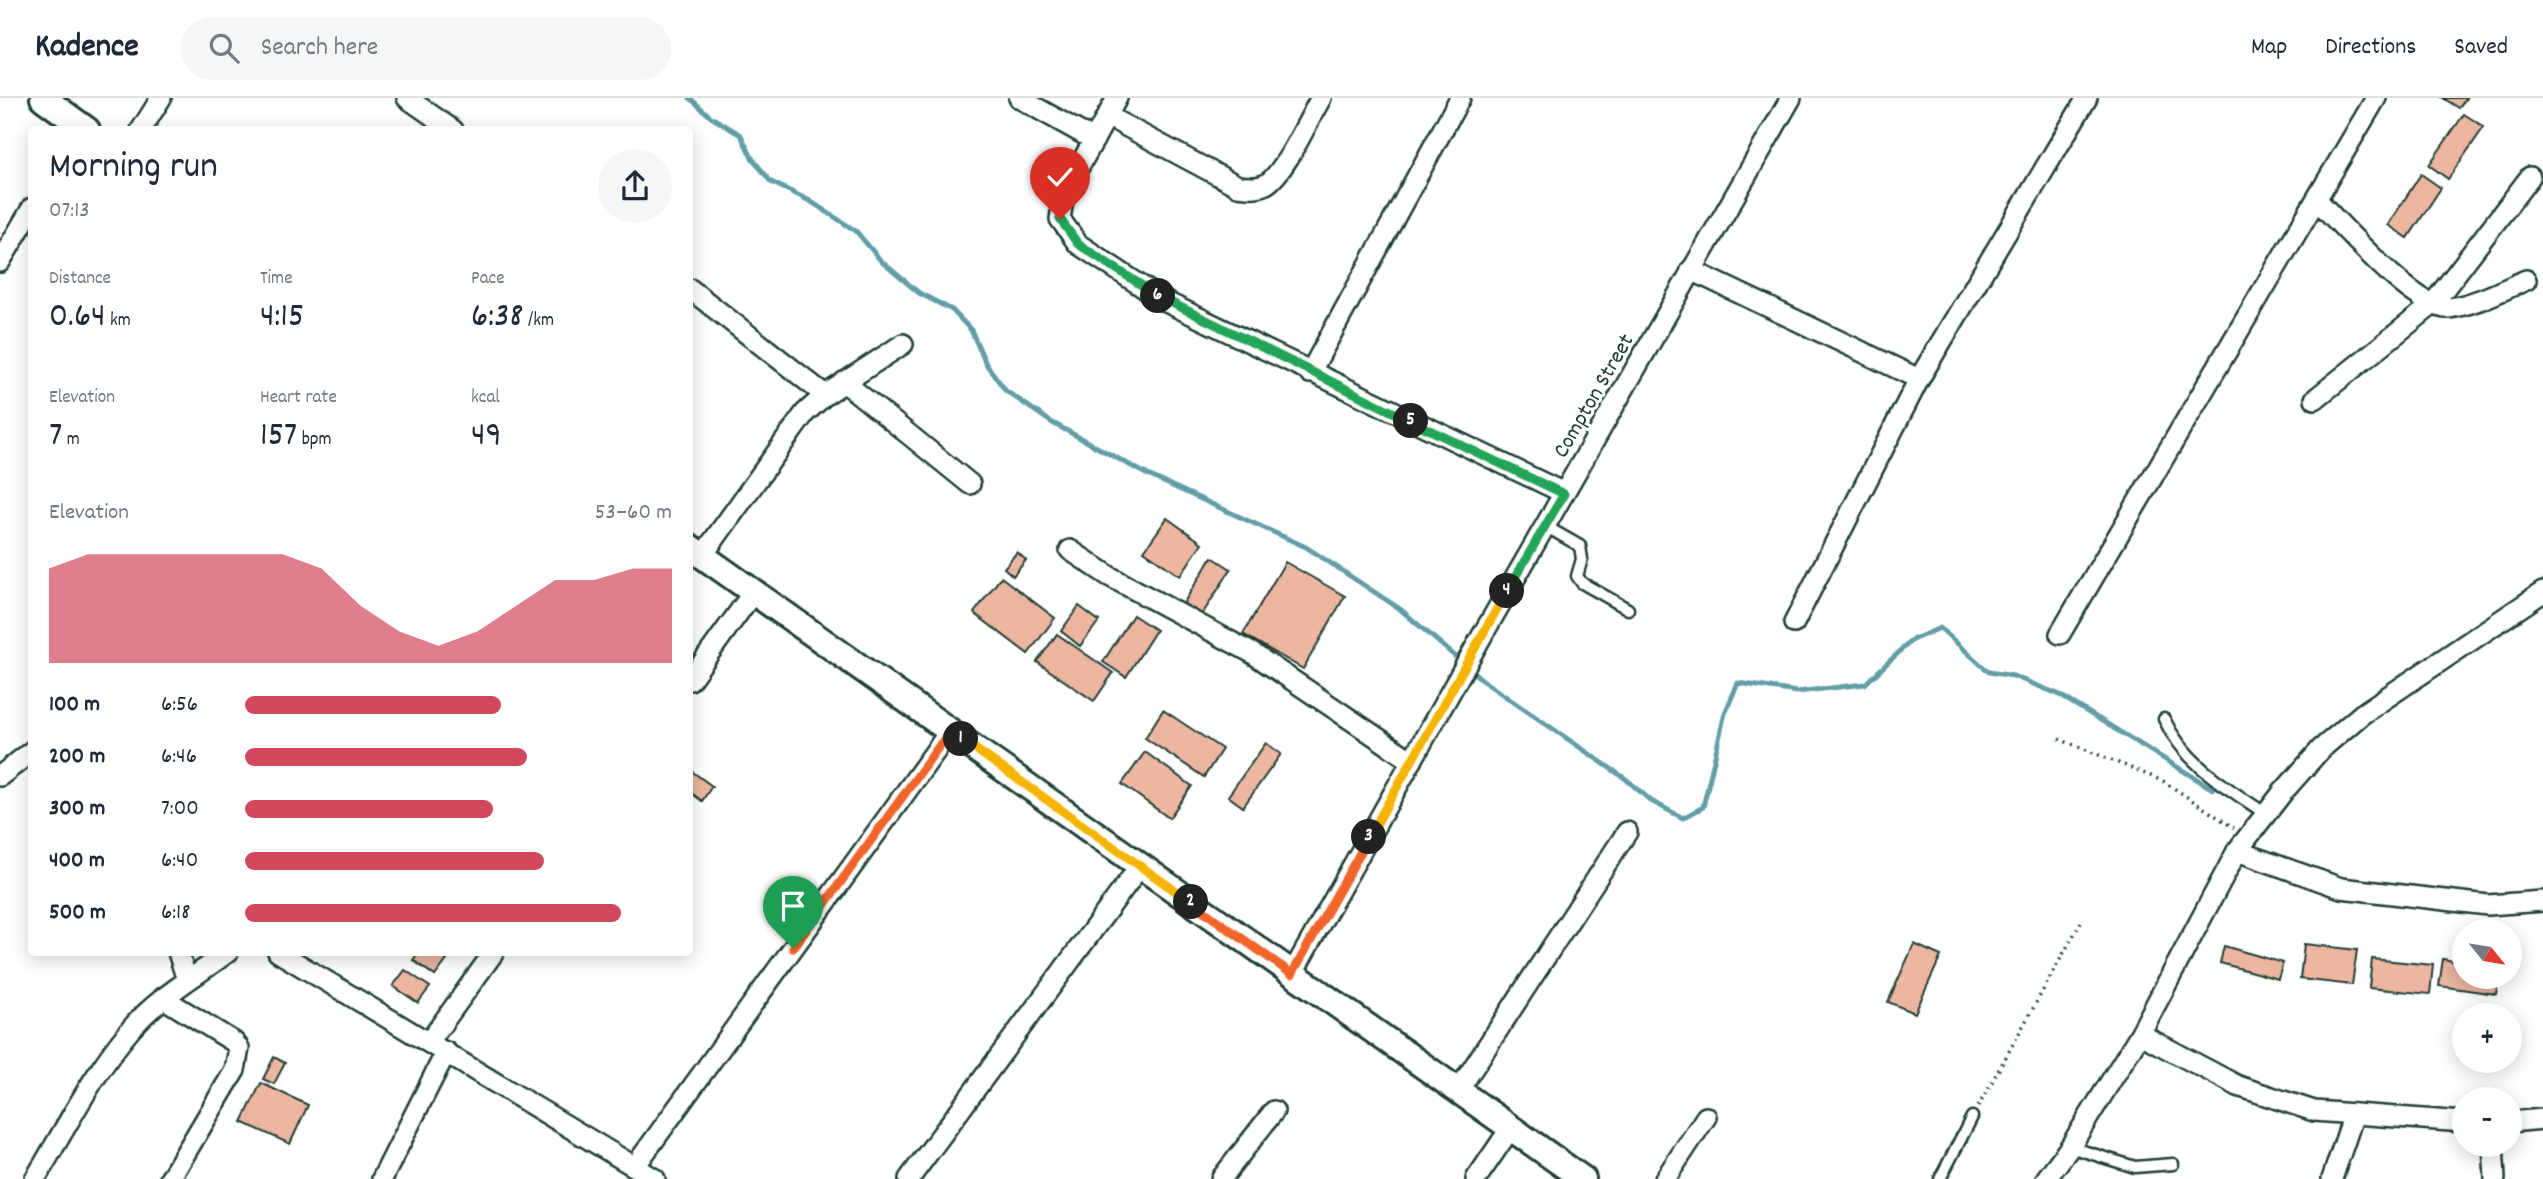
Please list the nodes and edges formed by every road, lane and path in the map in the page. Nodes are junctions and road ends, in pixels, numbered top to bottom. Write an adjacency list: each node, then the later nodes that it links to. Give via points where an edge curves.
1 (43, 98): 12 (street)
2 (161, 98): 13 (street)
3 (407, 98): 14 (street)
4 (1018, 98): 15 (street)
5 (1117, 98): 11 (street)
6 (1321, 98): 11 (street, via 1280,167 1266,184 1252,187 1238,186)
7 (1460, 98): 25 (street)
8 (1791, 98): 20 (street, Compton Street)
9 (2087, 98): 26 (street)
10 (2376, 98): 17 (street)
11 (1107, 116): 15 (street)
12 (79, 126)
13 (144, 126)
14 (447, 126)
15 (1094, 140): 25 (street, via 1064,194 1060,219 1078,244 1164,300)
16 (2530, 177): 23 (street)
17 (2316, 200): 23 (street, via 2405,288); 39 (street)
18 (28, 215): 19 (street)
19 (0, 262)
20 (1691, 270): 26 (street); 31 (street, Compton Street)
21 (2526, 280): 23 (street, via 2449,308)
22 (693, 291): 28 (street)
23 (2432, 305): 29 (street)
24 (903, 344): 27 (street)
25 (1310, 373): 31 (street)
26 (1919, 379): 38 (street)
27 (844, 382): 28 (street); 30 (street)
28 (825, 395): 33 (street, via 805,413)
29 (2315, 399)
30 (970, 484)
31 (1564, 494): 32 (street, Compton Street)
32 (1545, 526): 37 (lane, via 1580,546 1577,576 1582,583); 45 (street, Compton Street)
33 (696, 551): 35 (street)
34 (1070, 551): 45 (street, via 1252,653)
35 (754, 591): 40 (street); 42 (street)
36 (2543, 592): 47 (street, via 2362,714 2321,749)
37 (1628, 609)
38 (1794, 623)
39 (2060, 634)
40 (693, 676)
41 (2164, 719): 47 (lane, via 2174,741 2199,769)
42 (950, 731): 50 (street); 75 (street)
43 (2059, 739): 49 (path, via 2163,781 2217,815)
44 (28, 754): 46 (street)
45 (1412, 761): 57 (street, Compton Street)
46 (0, 776)
47 (2266, 814): 49 (street)
48 (1627, 832): 63 (street)
49 (2242, 845): 51 (street, via 2341,888 2488,905); 60 (street)
50 (1140, 866): 57 (street); 80 (street)
51 (2543, 901)
52 (2081, 922): 67 (path)
53 (179, 956): 58 (street)
54 (222, 956): 58 (street)
55 (285, 956): 61 (street)
56 (491, 956): 61 (street)
57 (1292, 974): 63 (street)
58 (187, 980): 59 (street)
59 (163, 998): 76 (street, via 115,1049); 77 (street, via 239,1048 235,1070)
60 (2140, 1034): 65 (street, via 2238,1086 2314,1111); 72 (street)
61 (429, 1042): 62 (street)
62 (446, 1052): 75 (street); 78 (street)
63 (1458, 1091): 71 (street)
64 (1273, 1111): 81 (street)
65 (2354, 1114): 69 (street); 87 (street)
66 (1706, 1117): 84 (street)
67 (1972, 1117): 85 (lane)
68 (2543, 1119): 70 (street)
69 (2452, 1121)
70 (2522, 1121)
71 (1510, 1129): 82 (street); 83 (street)
72 (2070, 1147): 74 (lane, via 2126,1165); 86 (street)
73 (2494, 1157): 88 (street)
74 (2173, 1164)
75 (636, 1165): 79 (street)
76 (35, 1179)
77 (170, 1179)
78 (382, 1179)
79 (655, 1179)
80 (909, 1179)
81 (1221, 1179)
82 (1476, 1179)
83 (1583, 1179)
84 (1665, 1179)
85 (1940, 1179)
86 (2046, 1179)
87 (2332, 1179)
88 (2495, 1179)

